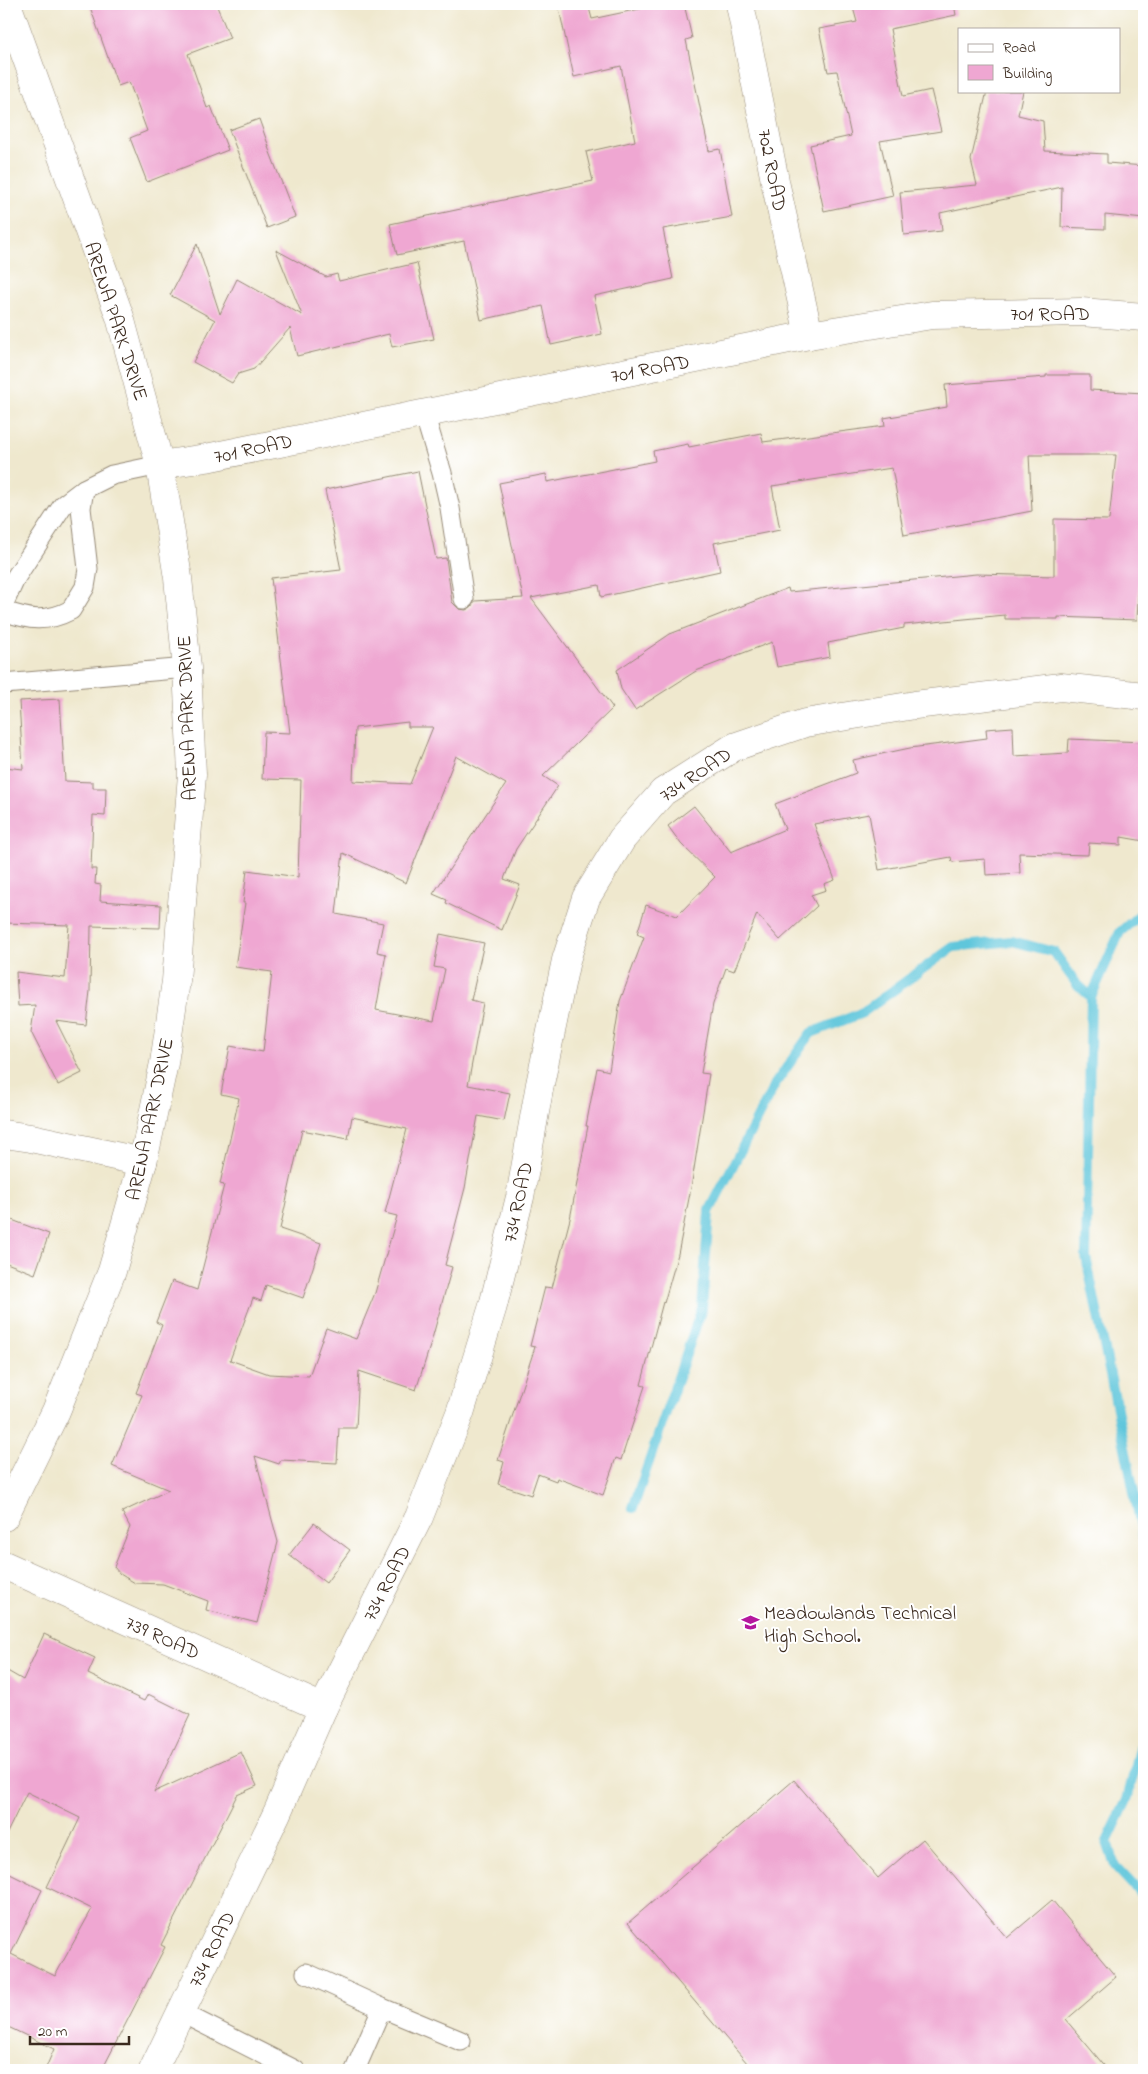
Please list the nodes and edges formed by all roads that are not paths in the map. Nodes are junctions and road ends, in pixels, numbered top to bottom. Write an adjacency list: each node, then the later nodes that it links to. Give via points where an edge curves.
1 (7, 4): 6 (street, ARENA PARK DRIVE, via 120,317)
2 (740, 4): 4 (street, 702 ROAD)
3 (1144, 316): 4 (street, 701 ROAD, via 1081,312 932,315)
4 (809, 335): 5 (street, 701 ROAD)
5 (424, 413): 6 (street, 701 ROAD); 8 (lane, via 448,499)
6 (160, 465): 7 (lane, via 112,475); 11 (street, ARENA PARK DRIVE, via 178,578)
7 (84, 489): 9 (lane, via 63,505 16,577); 10 (lane, via 81,508 88,568 84,587 71,610 44,620 25,619)
8 (464, 599)
9 (4, 603)
10 (4, 611)
11 (187, 668): 12 (lane); 15 (street, ARENA PARK DRIVE, via 192,774 176,981 164,1063)
12 (4, 684)
13 (1144, 696): 18 (street, 734 ROAD, via 1061,687 915,705 805,723 734,746 663,792 622,840 586,898 566,960 520,1197 493,1306 460,1413 419,1517)
14 (4, 1134): 15 (street)
15 (143, 1162): 16 (street, ARENA PARK DRIVE, via 112,1271 56,1411)
16 (4, 1517)
17 (4, 1565): 18 (street, 739 ROAD)
18 (323, 1708): 21 (street, 734 ROAD, via 277,1813)
19 (306, 1973): 20 (lane)
20 (382, 2008): 22 (lane); 23 (lane)
21 (180, 2012): 24 (street, 734 ROAD); 25 (lane)
22 (461, 2042)
23 (361, 2068)
24 (152, 2070)
25 (296, 2070)

